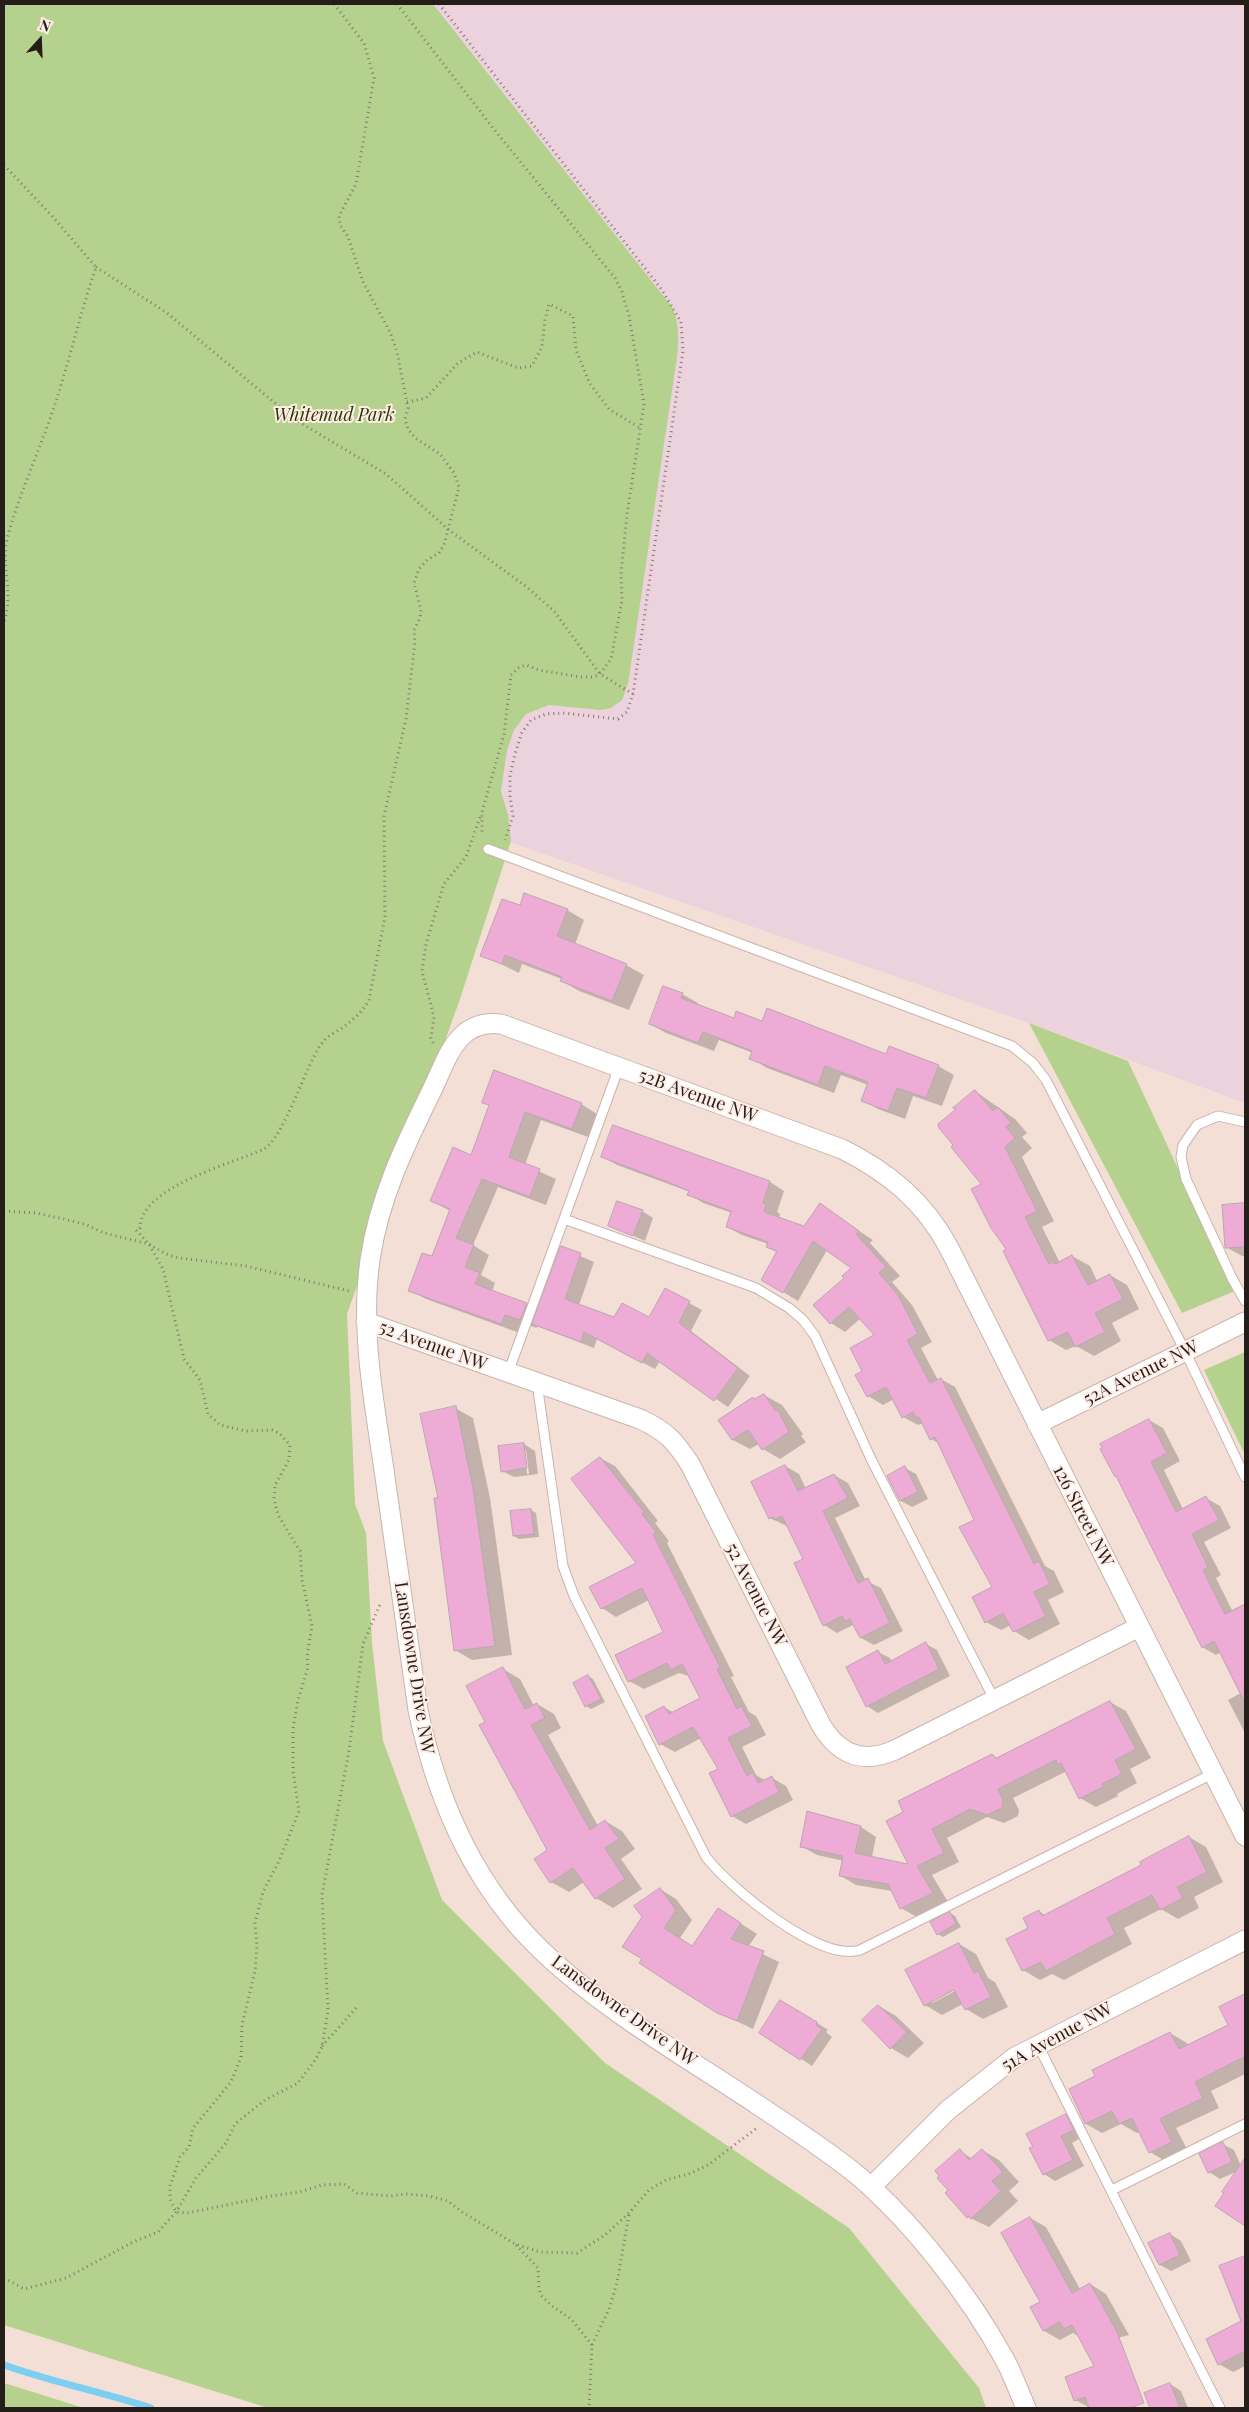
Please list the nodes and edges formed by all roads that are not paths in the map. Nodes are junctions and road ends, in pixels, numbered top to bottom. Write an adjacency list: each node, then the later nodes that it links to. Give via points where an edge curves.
1 (488, 849): 10 (lane, via 1012,1046 1033,1063 1046,1080)
2 (468, 1028): 3 (street, 52B Avenue NW, via 488,1022 501,1024); 8 (street, Lansdowne Drive NW, via 444,1065 401,1153 385,1195 372,1250)
3 (619, 1067): 5 (street, 52B Avenue NW, via 842,1149 891,1178); 6 (lane)
4 (1245, 1122): 7 (lane, via 1218,1116 1202,1122 1189,1134 1181,1157 1186,1179)
5 (916, 1200): 13 (street, 126 Street NW, via 941,1232)
6 (564, 1219): 11 (lane); 16 (lane, via 756,1288 803,1320 824,1354 871,1459)
7 (1245, 1301)
8 (366, 1322): 11 (street, 52 Avenue NW); 22 (street, Lansdowne Drive NW, via 371,1380 418,1710 430,1761 456,1831 485,1882 519,1926 563,1970 621,2014 837,2160)
9 (1245, 1322): 10 (street, 52A Avenue NW)
10 (1185, 1351): 13 (street, 52A Avenue NW); 14 (lane)
11 (508, 1373): 12 (street, 52 Avenue NW)
12 (537, 1383): 16 (street, 52 Avenue NW, via 640,1419 674,1440 690,1464 821,1725 831,1740 844,1750 863,1756 886,1754); 17 (lane, via 563,1566 574,1596 706,1857 722,1877 749,1899 820,1945 842,1952 860,1950)
13 (1037, 1424): 15 (street, 126 Street NW)
14 (1245, 1477)
15 (1139, 1627): 16 (street, 52 Avenue NW); 17 (street, 126 Street NW)
16 (994, 1699)
17 (1214, 1773): 18 (street, 126 Street NW)
18 (1245, 1836)
19 (1245, 1940): 20 (street, 51A Avenue NW)
20 (1038, 2044): 22 (street, 51A Avenue NW, via 970,2091 934,2122); 23 (lane)
21 (1245, 2124): 23 (lane)
22 (870, 2188): 24 (street, Lansdowne Drive NW, via 919,2239 965,2296 1006,2362)
23 (1112, 2190): 25 (lane)
24 (1026, 2408)
25 (1220, 2408)

